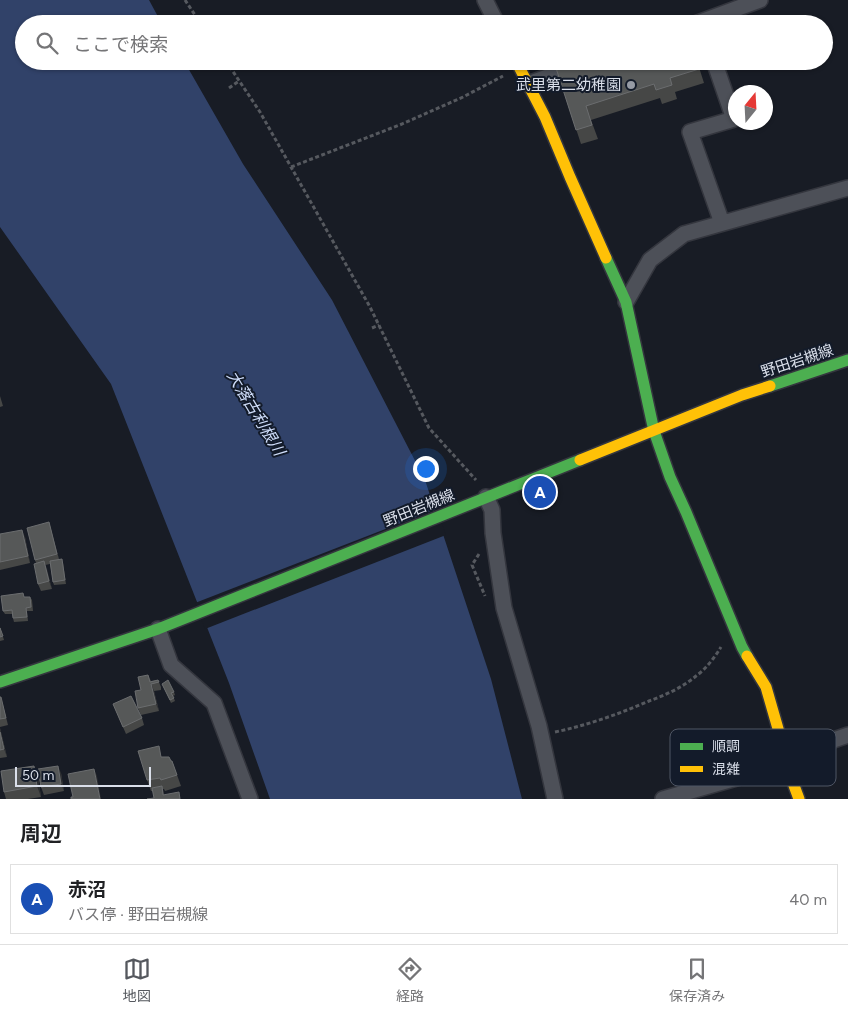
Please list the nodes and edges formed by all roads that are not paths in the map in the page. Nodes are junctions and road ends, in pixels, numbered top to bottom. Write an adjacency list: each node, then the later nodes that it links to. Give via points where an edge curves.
1 (485, 0): 3 (street)
2 (760, 0): 4 (street)
3 (492, 15)
4 (720, 15)
5 (521, 70): 8 (main road)
6 (566, 70): 8 (street)
7 (717, 70): 10 (street, via 734,119 690,132)
8 (528, 84): 11 (main road)
9 (848, 188): 10 (street)
10 (722, 223): 11 (street, via 684,234 650,260)
11 (626, 302): 13 (main road)
12 (848, 360): 13 (main road, 野田岩槻線, via 742,395)
13 (654, 431): 14 (main road, 野田岩槻線); 17 (main road, via 733,627 766,687)
14 (486, 497): 15 (main road, 野田岩槻線); 23 (street, via 492,510 504,608 541,735)
15 (158, 629): 16 (main road, 野田岩槻線); 22 (street, via 171,665 214,703)
16 (0, 682)
17 (778, 729)
18 (848, 735): 19 (street)
19 (836, 739)
20 (702, 786): 24 (street)
21 (795, 786): 25 (main road)
22 (250, 799)
23 (555, 799)
24 (663, 799)
25 (799, 799)

